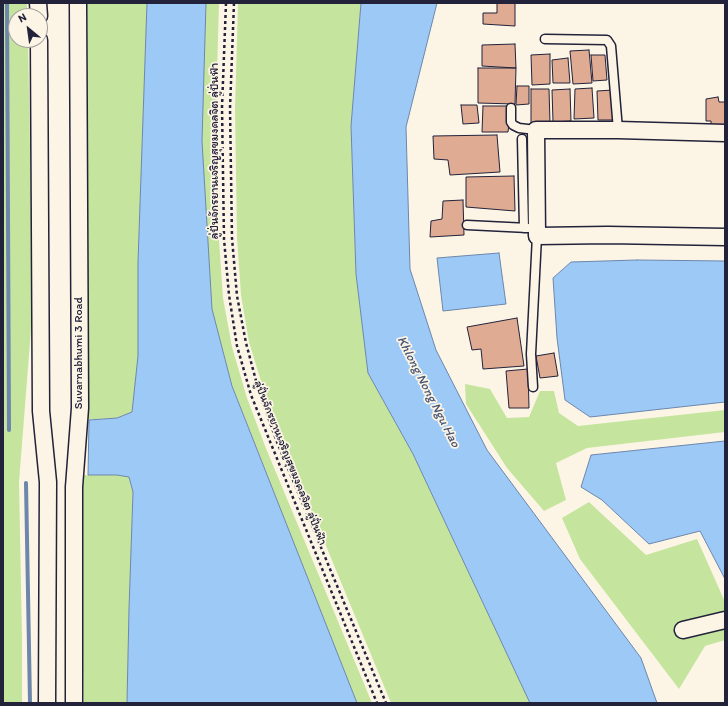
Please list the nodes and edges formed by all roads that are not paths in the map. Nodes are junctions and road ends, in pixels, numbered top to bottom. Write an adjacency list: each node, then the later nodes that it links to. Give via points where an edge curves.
1 (78, 3): 16 (street, Suvarnabhumi 3 Road, via 80,408 74,487)
2 (545, 39): 6 (lane, via 607,40 611,46)
3 (39, 48): 15 (street, via 41,411 48,482)
4 (511, 108): 5 (lane, via 513,125)
5 (536, 130): 6 (street); 10 (street)
6 (618, 130): 7 (street)
7 (725, 133)
8 (522, 139): 10 (lane)
9 (467, 225): 10 (lane)
10 (533, 231): 11 (street); 12 (lane)
11 (725, 238)
12 (533, 387)
13 (725, 620): 14 (street)
14 (683, 630)
15 (47, 703)
16 (74, 703)

